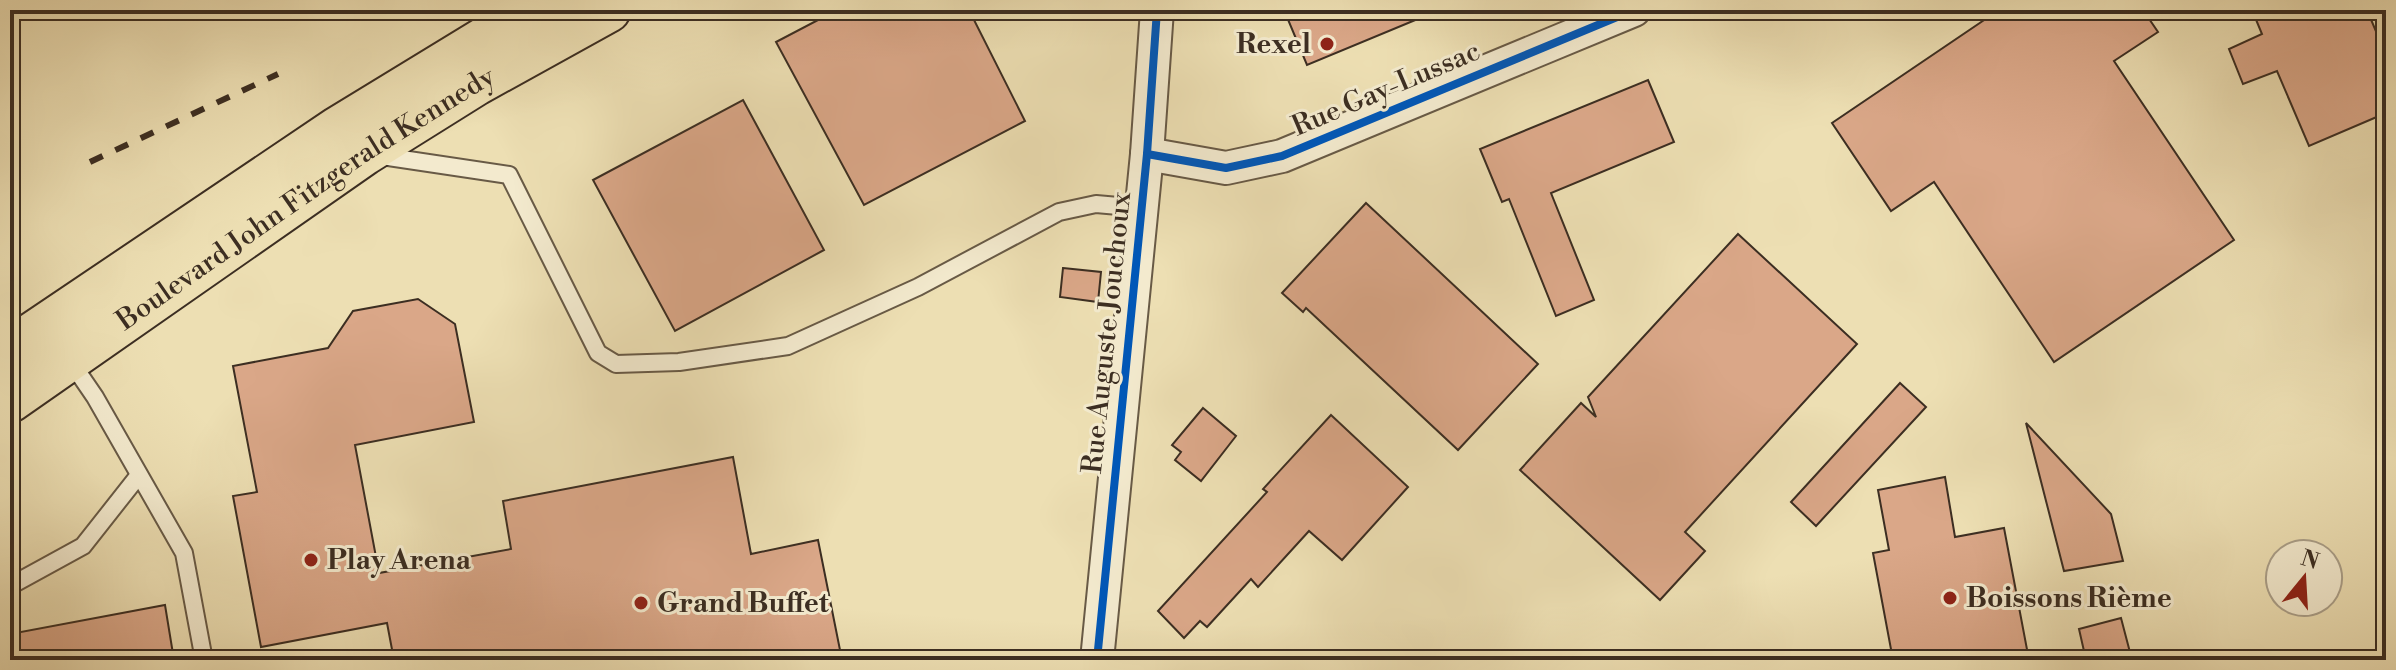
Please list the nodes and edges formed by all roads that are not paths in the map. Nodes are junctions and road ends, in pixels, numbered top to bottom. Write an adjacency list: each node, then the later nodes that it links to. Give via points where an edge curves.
1 (533, 10): 8 (main road, Boulevard John Fitzgerald Kennedy, via 338,129)
2 (608, 10): 5 (main road, Boulevard John Fitzgerald Kennedy)
3 (1157, 10): 6 (street, Rue Auguste Jouchoux)
4 (1634, 10): 6 (street, Rue Gay-Lussac, via 1282,156 1226,168)
5 (364, 153): 7 (lane, via 509,175 598,353 616,364 679,362 788,346 918,287 1059,212 1096,204); 9 (main road, Boulevard John Fitzgerald Kennedy)
6 (1147, 154): 7 (street, Rue Auguste Jouchoux)
7 (1141, 208): 14 (street, Rue Auguste Jouchoux)
8 (10, 350)
9 (68, 359): 10 (main road, Boulevard John Fitzgerald Kennedy); 11 (lane)
10 (10, 400)
11 (139, 475): 12 (lane, via 83,546); 13 (lane, via 184,553)
12 (10, 586)
13 (204, 660)
14 (1097, 660)

